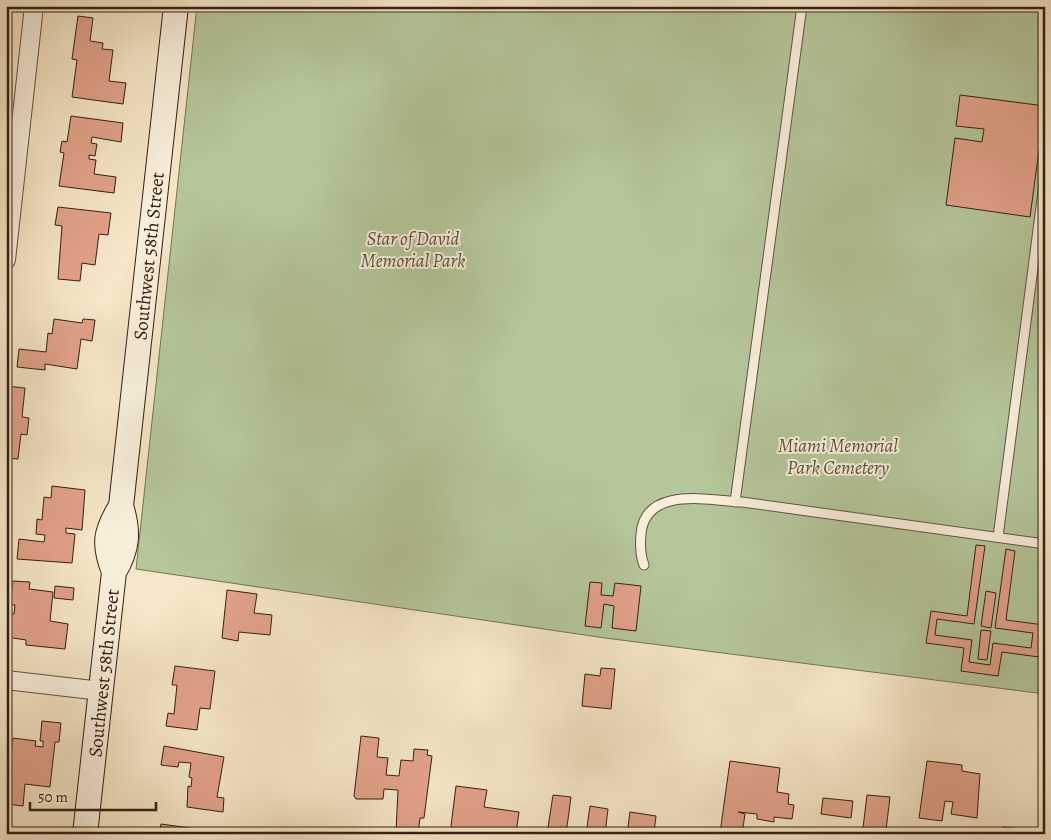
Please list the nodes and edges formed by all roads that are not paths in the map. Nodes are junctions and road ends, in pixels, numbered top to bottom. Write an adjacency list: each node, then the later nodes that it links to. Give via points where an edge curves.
1 (34, 6): 5 (street)
2 (176, 6): 11 (street, Southwest 58th Street, via 121,506 107,535 106,548 114,572)
3 (802, 6): 6 (lane)
4 (1045, 176): 7 (lane)
5 (6, 260)
6 (735, 502): 7 (lane); 9 (lane, via 697,499 658,504 645,516 642,528 641,557)
7 (998, 538): 8 (lane)
8 (1045, 544)
9 (644, 565)
10 (6, 680): 11 (street)
11 (101, 691): 12 (street, Southwest 58th Street)
12 (85, 834)

